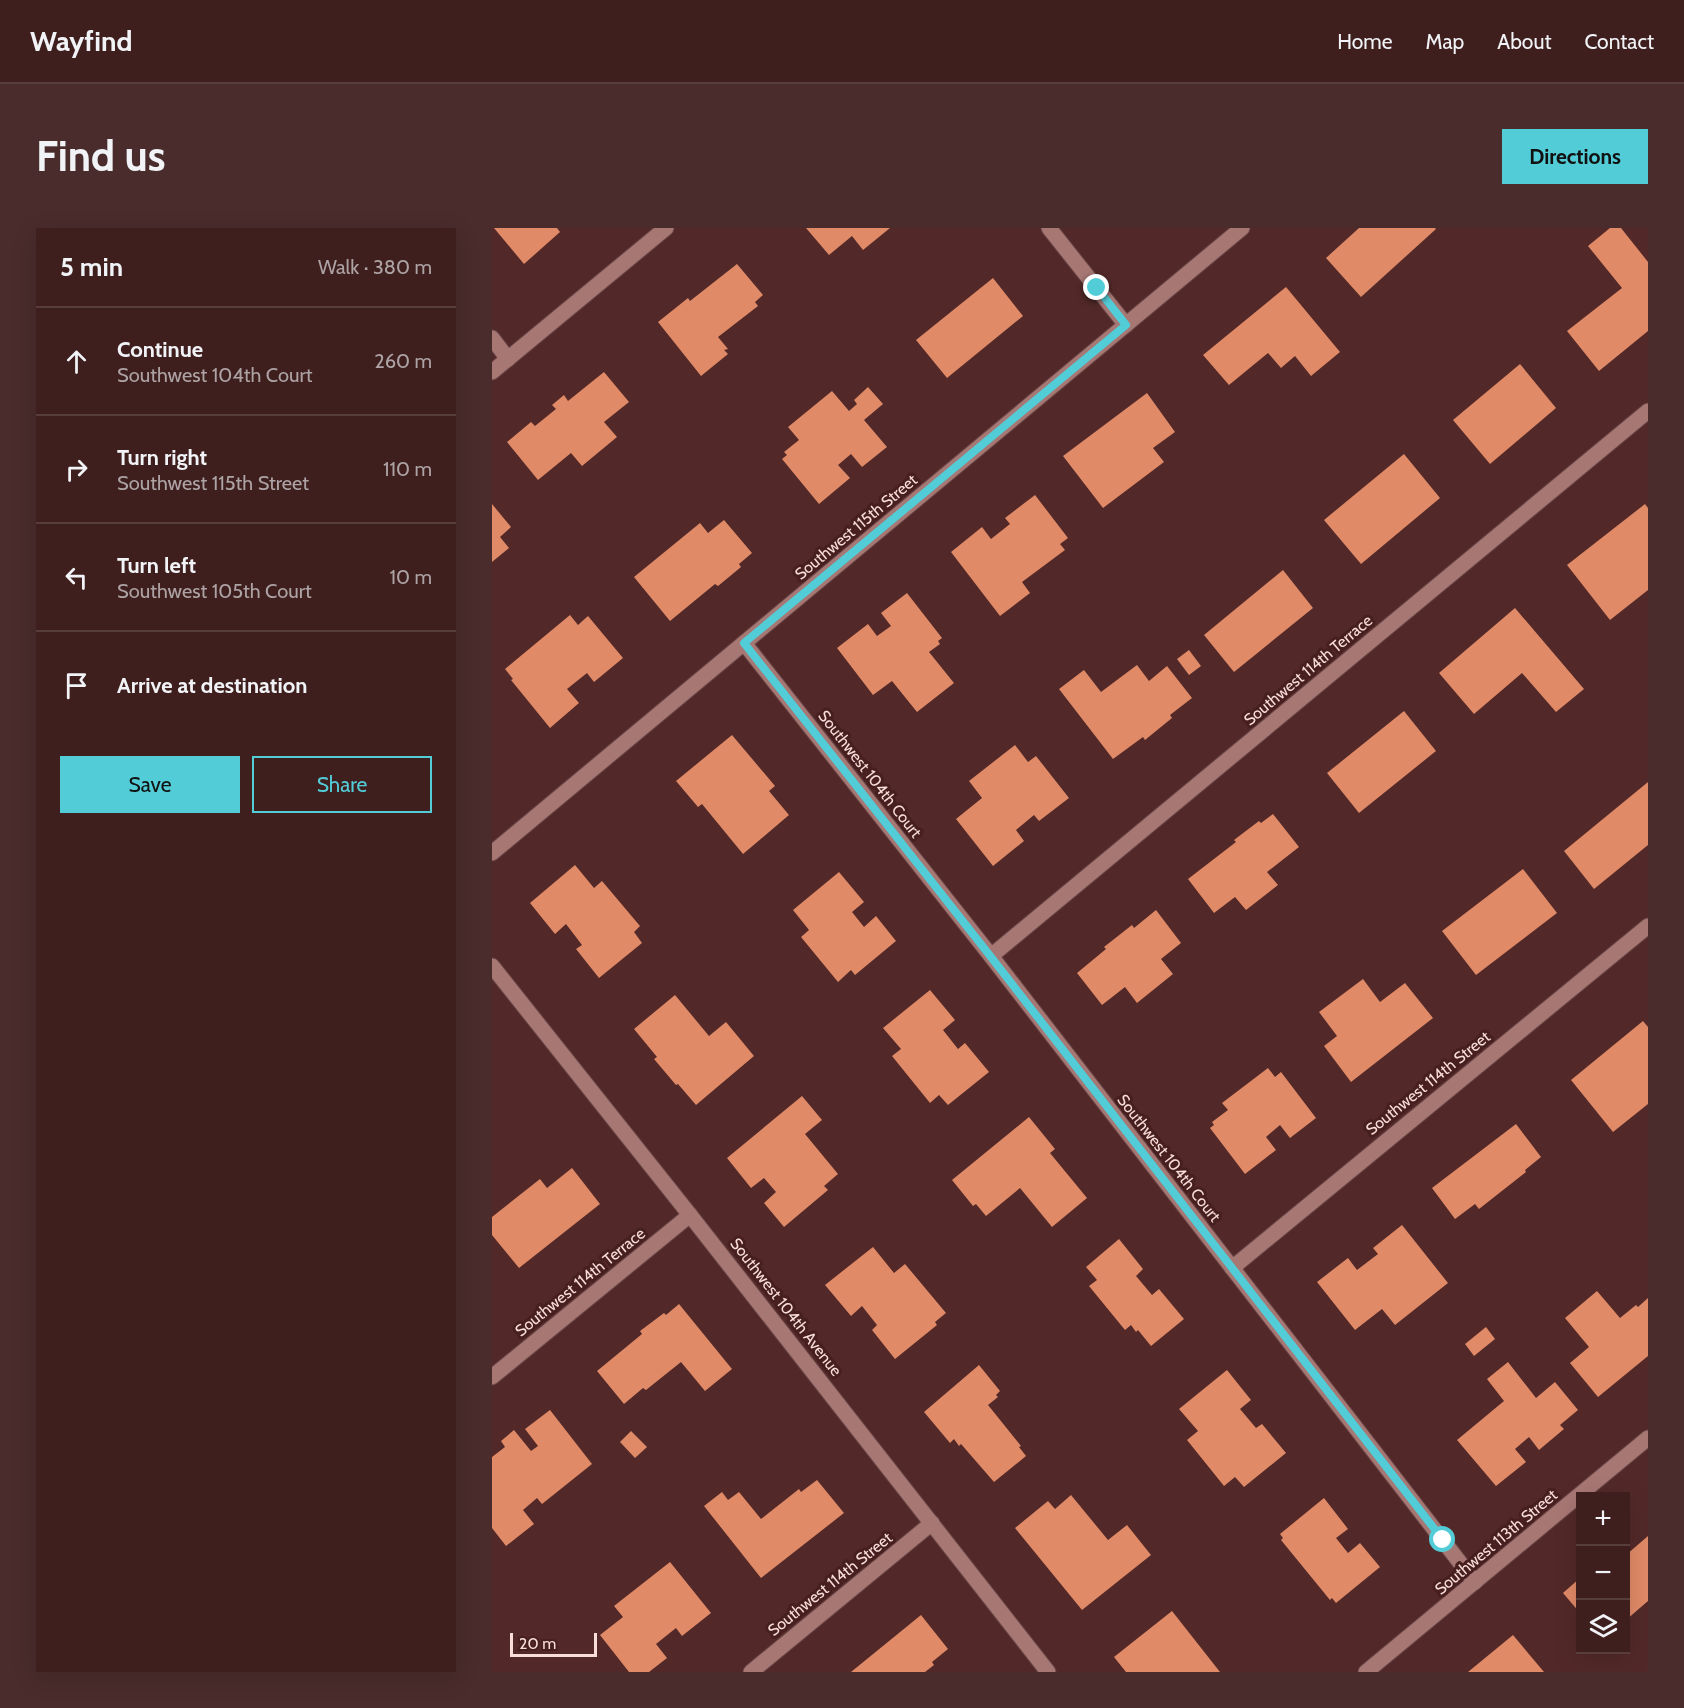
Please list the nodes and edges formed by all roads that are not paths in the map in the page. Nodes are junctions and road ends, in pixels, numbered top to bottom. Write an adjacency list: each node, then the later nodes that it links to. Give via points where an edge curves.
1 (666, 228): 6 (street)
2 (1049, 228): 4 (street)
3 (1242, 228): 4 (street, Southwest 115th Street)
4 (1126, 325): 9 (street, Southwest 115th Street)
5 (492, 338): 6 (street)
6 (508, 359): 7 (street)
7 (492, 372)
8 (1648, 411): 12 (street, Southwest 114th Terrace)
9 (744, 643): 10 (street, Southwest 115th Street); 12 (street, Southwest 104th Court)
10 (492, 853)
11 (1648, 926): 15 (street, Southwest 114th Street)
12 (991, 957): 15 (street, Southwest 104th Court)
13 (492, 966): 14 (street, Southwest 104th Avenue)
14 (690, 1215): 16 (street, Southwest 114th Terrace); 18 (street, Southwest 104th Avenue)
15 (1232, 1268): 19 (street, Southwest 104th Court)
16 (492, 1377)
17 (1648, 1438): 19 (street, Southwest 113th Street)
18 (932, 1523): 20 (street, Southwest 114th Street); 21 (street, Southwest 104th Avenue)
19 (1475, 1582): 22 (street, Southwest 113th Street)
20 (751, 1672)
21 (1048, 1672)
22 (1366, 1672)

